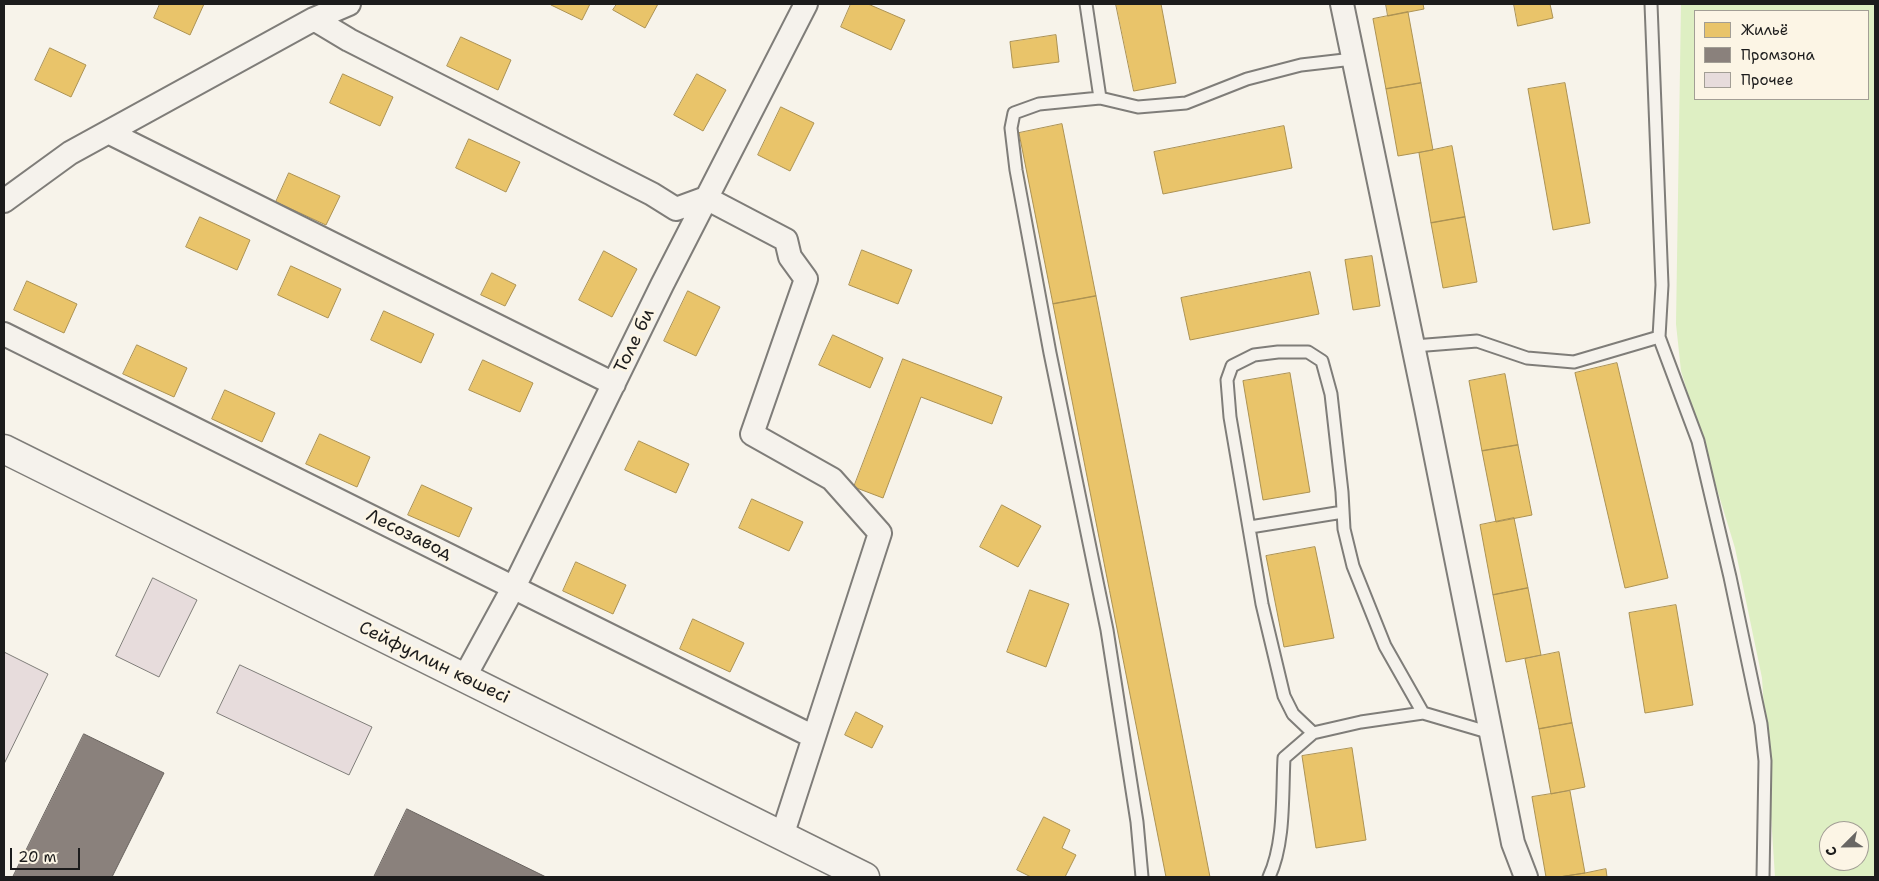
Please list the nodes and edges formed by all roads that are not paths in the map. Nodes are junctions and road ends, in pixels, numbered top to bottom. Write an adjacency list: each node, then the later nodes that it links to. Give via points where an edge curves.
1 (349, 4): 6 (street)
2 (806, 4): 10 (street, Толе би)
3 (1086, 4): 8 (lane)
4 (1342, 4): 7 (street)
5 (1651, 4): 13 (lane, via 1662,285)
6 (320, 12): 9 (street); 10 (street, via 349,40 676,209)
7 (1353, 59): 8 (lane, via 1301,65 1186,103 1138,106); 14 (street)
8 (1100, 98): 27 (lane, via 1039,104 1014,113 1011,128 1050,352 1107,630 1137,822)
9 (108, 132): 11 (street, via 70,153); 15 (street)
10 (706, 198): 15 (street, Толе би); 24 (street, via 786,240 790,257 806,279 752,434 832,479 880,533)
11 (4, 201)
12 (4, 334): 19 (street, Лесозавод)
13 (1658, 337): 14 (lane, via 1574,362 1527,358 1477,341); 30 (lane, via 1698,441 1761,724 1765,761)
14 (1414, 346): 23 (street)
15 (614, 384): 19 (street, Толе би)
16 (4, 449): 20 (main road, Сейфуллин көшесі)
17 (1343, 512): 18 (lane); 18 (lane, via 1331,394 1322,361 1308,352 1254,355 1232,366 1227,380 1230,417); 21 (lane, via 1353,566 1384,646)
18 (1250, 528): 22 (lane, via 1262,604 1284,696 1293,714)
19 (514, 586): 20 (street, Толе би); 24 (street, Лесозавод)
20 (464, 678): 25 (main road, Сейфуллин көшесі)
21 (1423, 714): 22 (lane, via 1361,722); 23 (lane)
22 (1313, 733): 28 (lane, via 1284,758 1275,864)
23 (1491, 733): 29 (street, via 1513,843)
24 (814, 737): 25 (street)
25 (782, 836): 26 (main road, Сейфуллин көшесі)
26 (866, 877)
27 (1142, 877)
28 (1268, 877)
29 (1526, 877)
30 (1762, 877)

